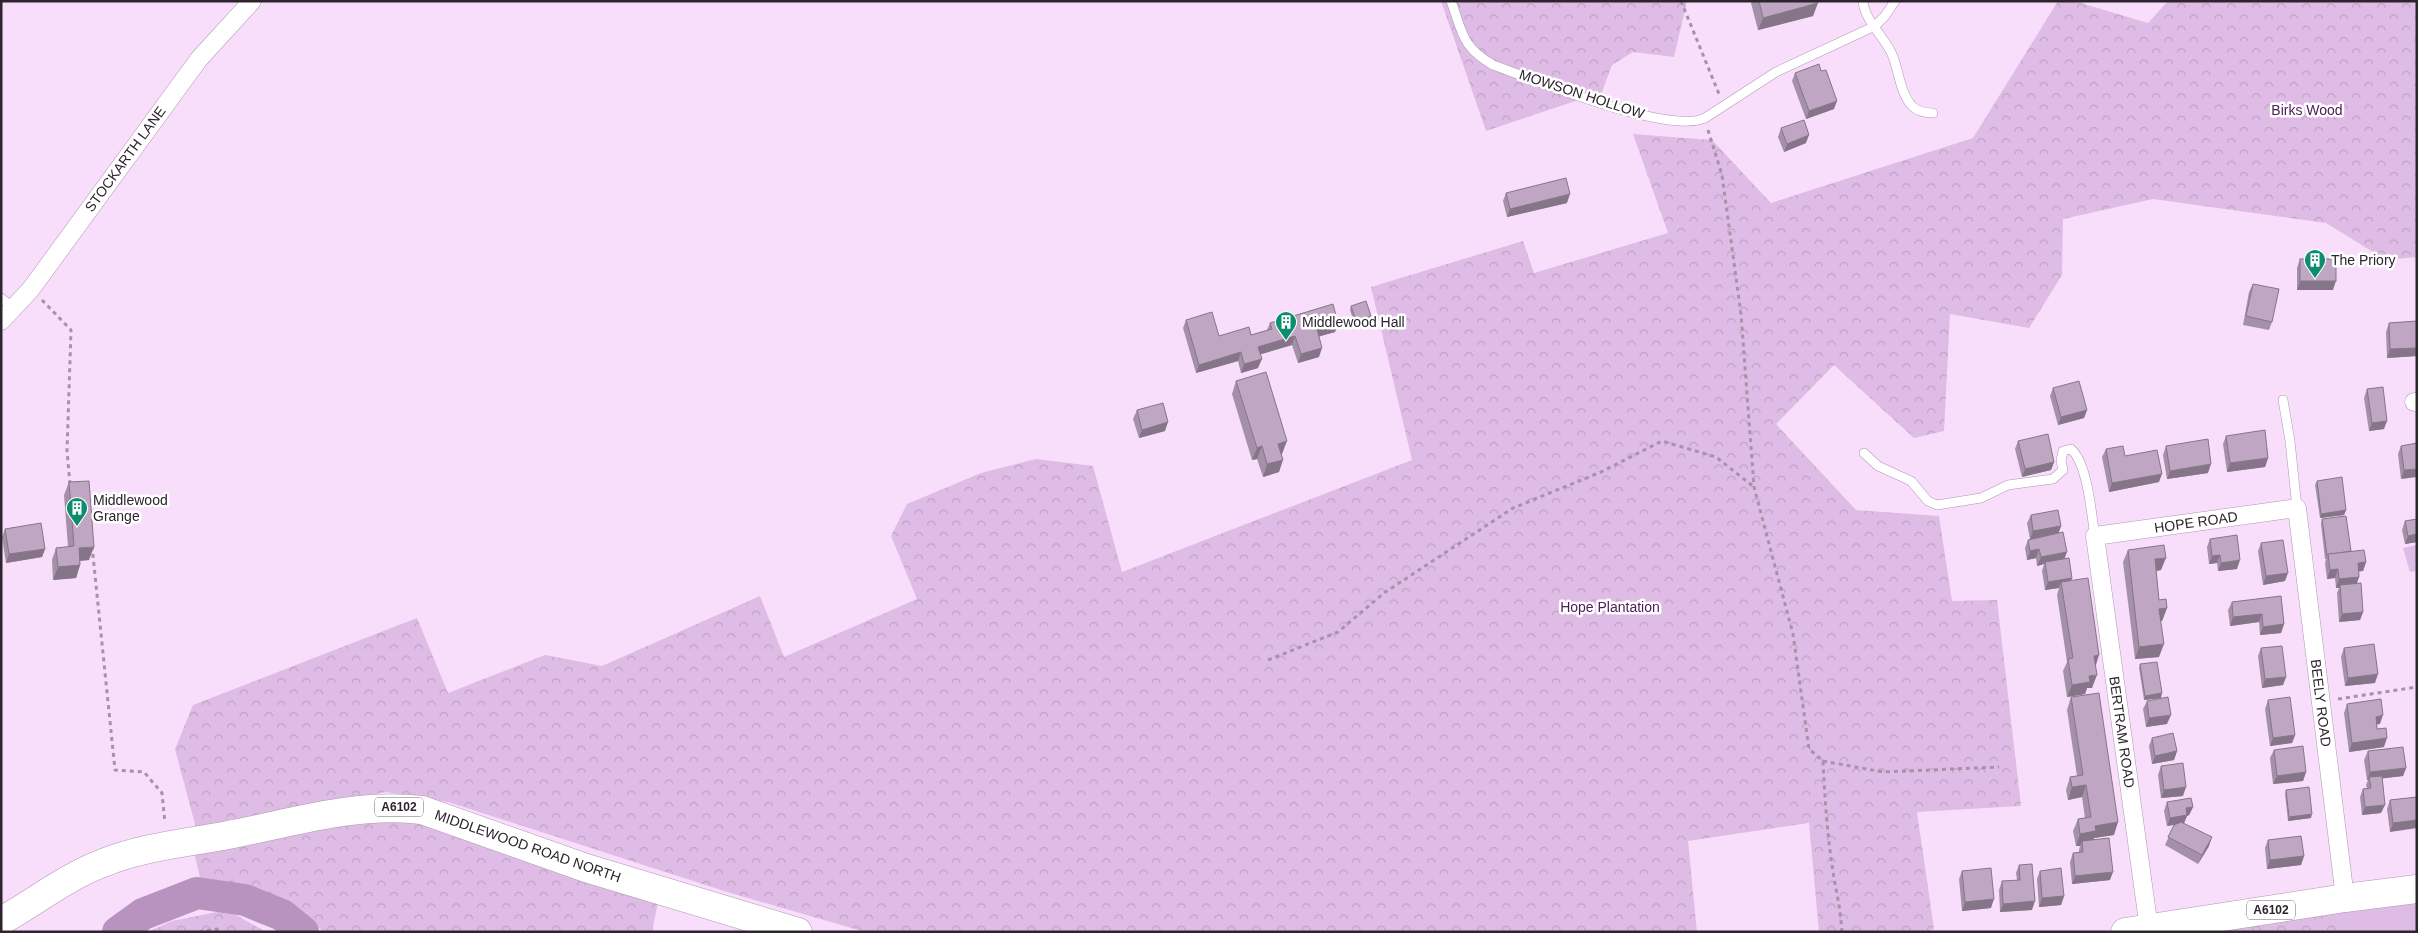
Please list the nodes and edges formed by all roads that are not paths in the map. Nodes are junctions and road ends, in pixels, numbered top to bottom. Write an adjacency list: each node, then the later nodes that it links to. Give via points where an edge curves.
1 (252, 1): 7 (street, STOCKARTH LANE, via 199,59 31,289)
2 (1451, 1): 5 (lane, MOWSON HOLLOW, via 1466,45 1493,65 1619,109 1678,122 1697,122 1776,72)
3 (1863, 1): 5 (lane)
4 (1895, 1): 5 (lane, MOWSON HOLLOW)
5 (1875, 26): 6 (lane, via 1895,60 1912,106 1924,113)
6 (1933, 113)
7 (8, 303): 8 (street, STOCKARTH LANE)
8 (1, 321)
9 (2283, 400): 11 (lane)
10 (1864, 453): 12 (lane, via 1878,466 1911,480 1928,501 1937,505 1981,498 2008,485 2053,479 2063,470 2063,451 2070,449 2076,454 2087,486)
11 (2298, 508): 12 (street, HOPE ROAD); 14 (street, BEELY ROAD)
12 (2095, 536): 16 (street, BERTRAM ROAD)
13 (2417, 889): 14 (main road, A6102)
14 (2345, 898): 16 (main road, A6102)
15 (1, 921): 17 (main road, MIDDLEWOOD ROAD NORTH / A6102, via 102,863 145,851 359,810 396,807 422,810 586,868)
16 (2137, 930)
17 (798, 932)

